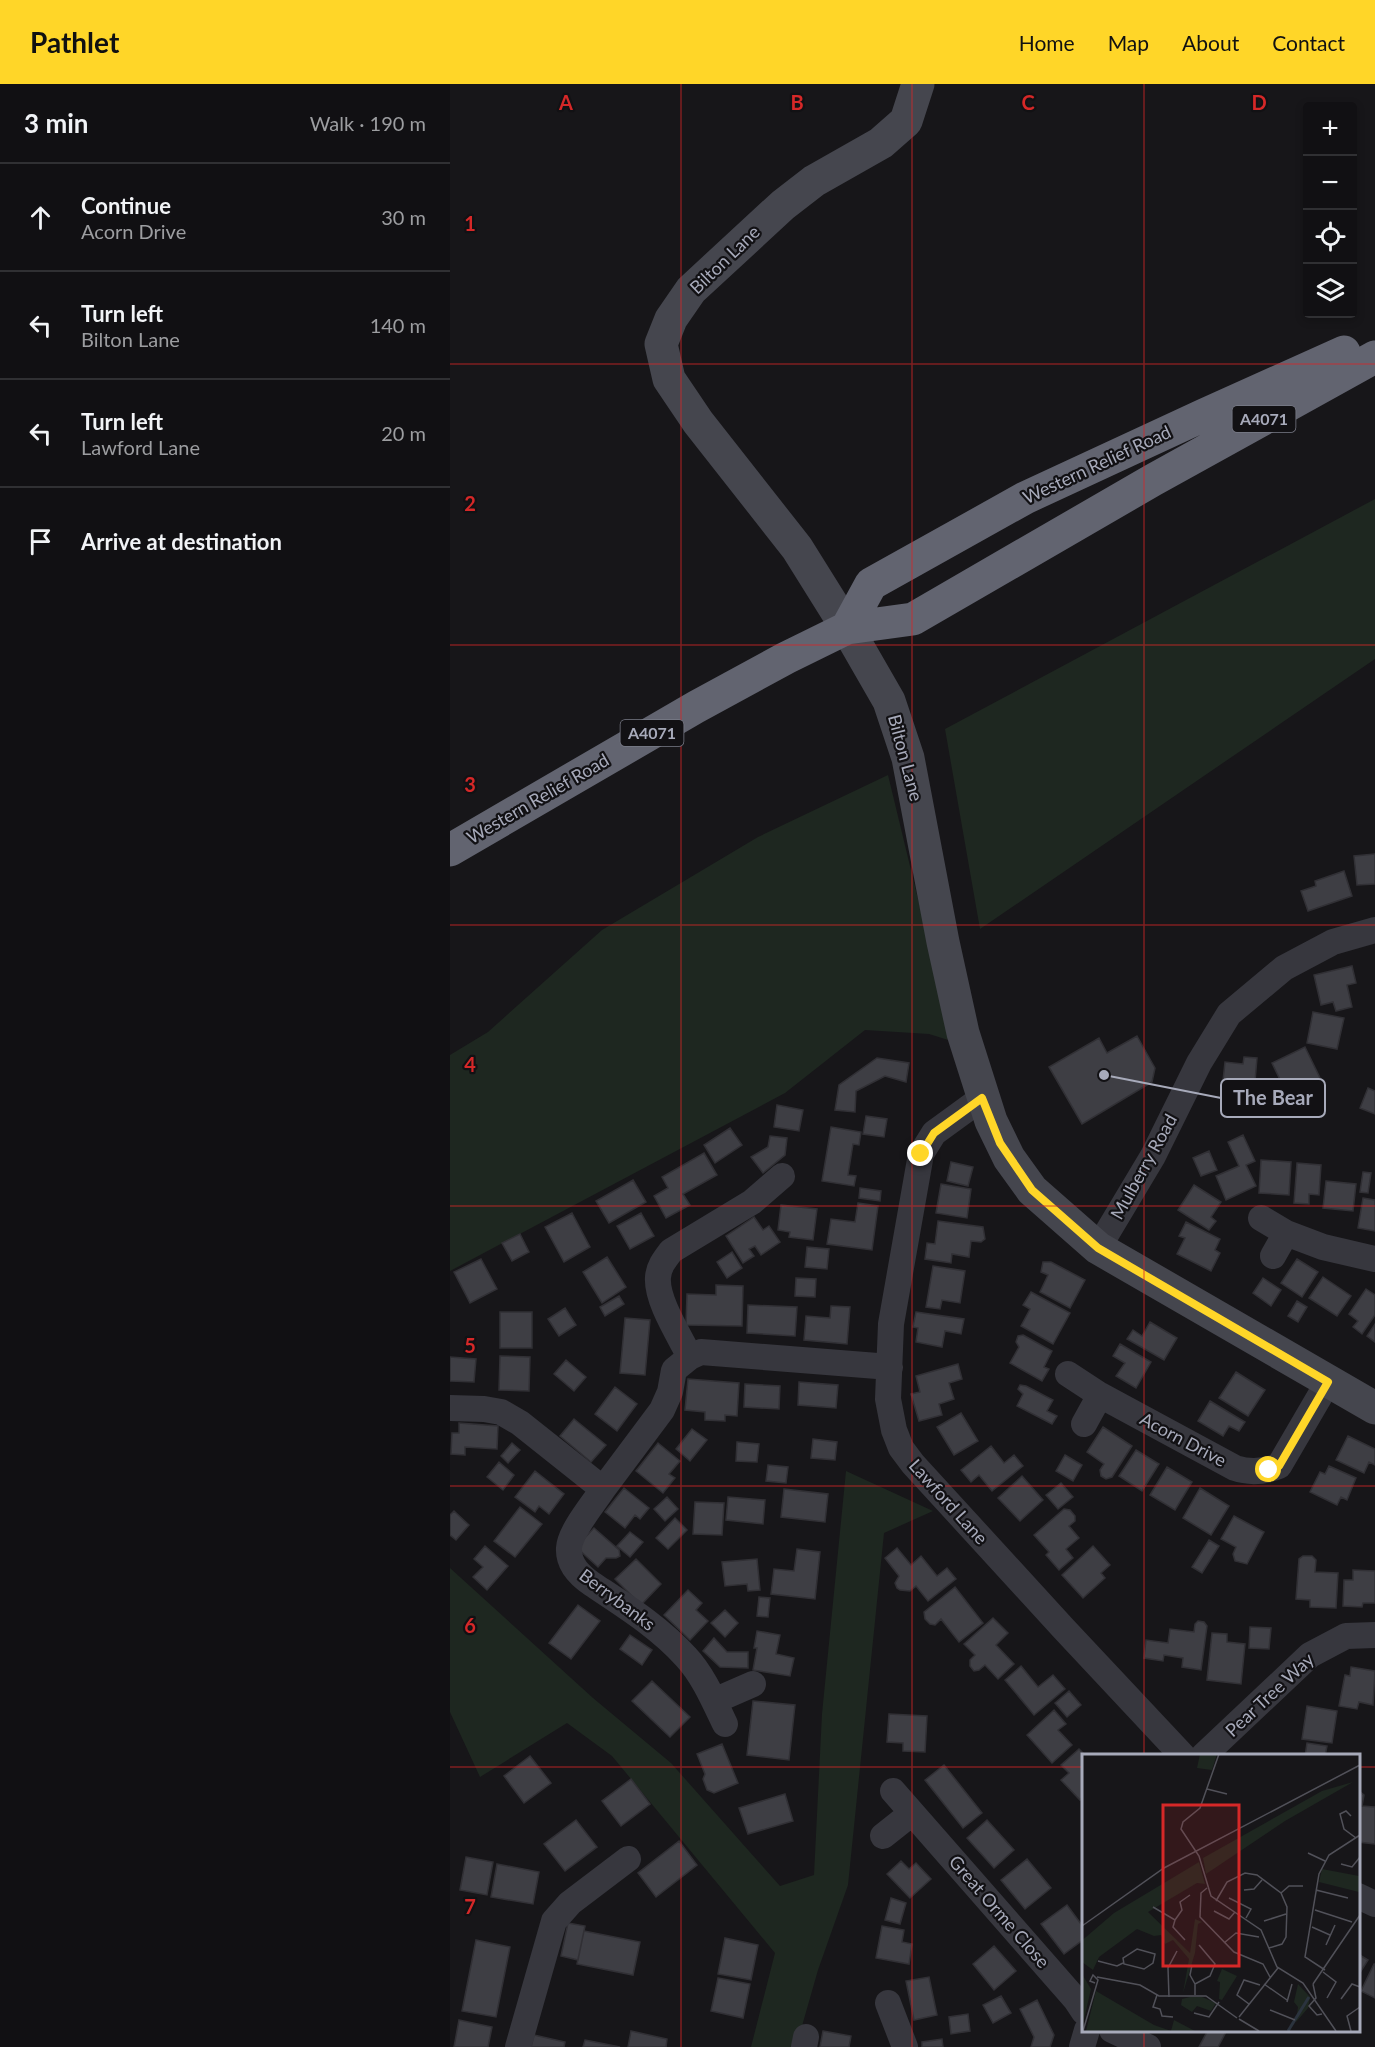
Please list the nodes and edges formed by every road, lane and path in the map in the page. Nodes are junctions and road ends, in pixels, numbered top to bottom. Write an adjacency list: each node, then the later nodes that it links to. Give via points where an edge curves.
1 (918, 84): 4 (street, Bilton Lane, via 906,121 881,143 814,181 783,205 691,290 671,319 661,344 669,379 797,548)
2 (1375, 338): 4 (highway, Western Relief Road / A4071, via 1025,498 870,584)
3 (1375, 357): 4 (highway, Western Relief Road / A4071, via 913,619)
4 (847, 628): 5 (highway, Western Relief Road / A4071, via 706,702); 7 (street, Bilton Lane, via 889,701 908,758 943,942)
5 (450, 850)
6 (1375, 930): 11 (street, Mulberry Road, via 1333,942 1284,968 1229,1014 1199,1063 1153,1156)
7 (982, 1098): 11 (street, Bilton Lane, via 1000,1143 1032,1190); 15 (street, Lawford Lane, via 934,1133 921,1154 891,1324)
8 (782, 1176): 14 (street, via 752,1202 671,1251 661,1264 658,1278 662,1301)
9 (1261, 1218): 10 (street)
10 (1286, 1233): 12 (street); 13 (street, via 1323,1247)
11 (1098, 1248): 17 (street, Bilton Lane)
12 (1273, 1256)
13 (1375, 1259)
14 (690, 1357): 15 (street, via 702,1352); 22 (street, Berrybanks, via 674,1370 662,1410)
15 (890, 1367): 25 (street, Lawford Lane, via 888,1399 901,1449)
16 (1068, 1374): 18 (street, Acorn Drive)
17 (1328, 1382): 18 (street, Acorn Drive, via 1279,1466 1256,1472 1235,1468); 20 (street, Bilton Lane)
18 (1100, 1395): 21 (street)
19 (450, 1408): 22 (street, via 501,1412)
20 (1375, 1408)
21 (1084, 1424)
22 (603, 1489): 24 (street, Berrybanks, via 576,1529 569,1547 571,1564 588,1581 650,1623 687,1658 719,1713)
23 (1375, 1635): 26 (street, Pear Tree Way, via 1346,1636 1310,1655)
24 (753, 1684)
25 (1181, 1754)
26 (1205, 1754)
27 (893, 1791): 28 (street, Great Orme Close)
28 (912, 1814): 29 (street); 34 (street, Great Orme Close)
29 (883, 1836)
30 (628, 1859): 37 (street, via 570,1903 554,1921)
31 (1360, 1896): 32 (street)
32 (1375, 1904)
33 (888, 2003): 38 (street)
34 (1082, 2009)
35 (1087, 2032): 39 (street)
36 (1114, 2032): 40 (street)
37 (518, 2047)
38 (905, 2047)
39 (1082, 2047)
40 (1148, 2047)

